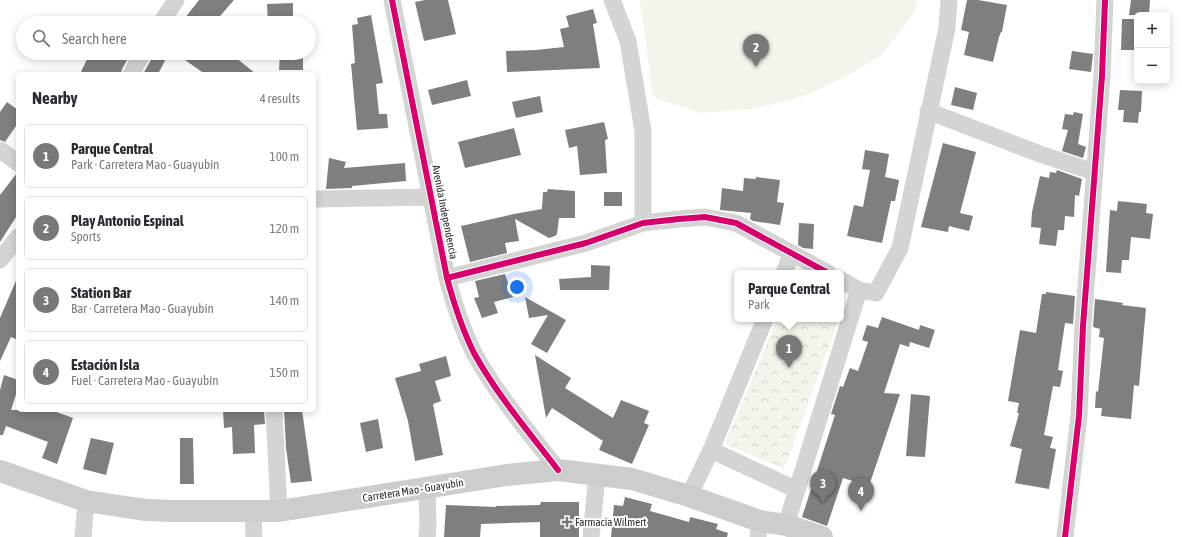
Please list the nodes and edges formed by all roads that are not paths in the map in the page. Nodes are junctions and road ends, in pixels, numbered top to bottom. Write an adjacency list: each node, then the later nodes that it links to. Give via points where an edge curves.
1 (176, 0): 6 (street)
2 (392, 0): 13 (street, Avenida Independencia)
3 (612, 0): 15 (street, via 628,41 643,131)
4 (950, 0): 9 (street, via 947,28)
5 (1105, 0): 12 (street)
6 (166, 16)
7 (139, 60): 8 (street)
8 (132, 72)
9 (928, 111): 12 (street); 23 (street, via 900,248 876,293)
10 (0, 150): 11 (street)
11 (16, 161)
12 (1094, 172): 43 (street, via 1079,416)
13 (432, 197): 14 (street); 21 (street, Avenida Independencia)
14 (316, 199)
15 (643, 223): 17 (street, via 705,217 736,223); 21 (street, via 586,243)
16 (16, 240): 18 (street)
17 (792, 253): 19 (street); 20 (street)
18 (0, 260)
19 (785, 270)
20 (823, 270)
21 (447, 278): 27 (street, Avenida Independencia, via 457,313 474,352 501,397)
22 (844, 282): 23 (street)
23 (859, 290): 31 (street)
24 (764, 322): 26 (street)
25 (274, 412): 34 (street)
26 (711, 450): 31 (street); 32 (street)
27 (558, 470): 29 (main road, Carretera Mao - Guayubín); 30 (main road, Carretera Mao - Guayubín)
28 (0, 471): 33 (main road, Carretera Mao - Guayubín)
29 (597, 476): 32 (main road, Carretera Mao - Guayubín, via 632,479); 41 (street)
30 (427, 488): 34 (main road, Carretera Mao - Guayubín); 40 (street)
31 (797, 490): 36 (street)
32 (689, 496): 37 (main road, Carretera Mao - Guayubín)
33 (86, 501): 35 (main road, Carretera Mao - Guayubín, via 146,510); 38 (street)
34 (280, 511): 35 (main road, Carretera Mao - Guayubín)
35 (253, 512): 39 (street)
36 (786, 525): 37 (main road, Carretera Mao - Guayubín); 42 (main road, Carretera Mao - Guayubín)
37 (759, 529)
38 (84, 537)
39 (254, 537)
40 (427, 537)
41 (591, 537)
42 (822, 537)
43 (1065, 537)

